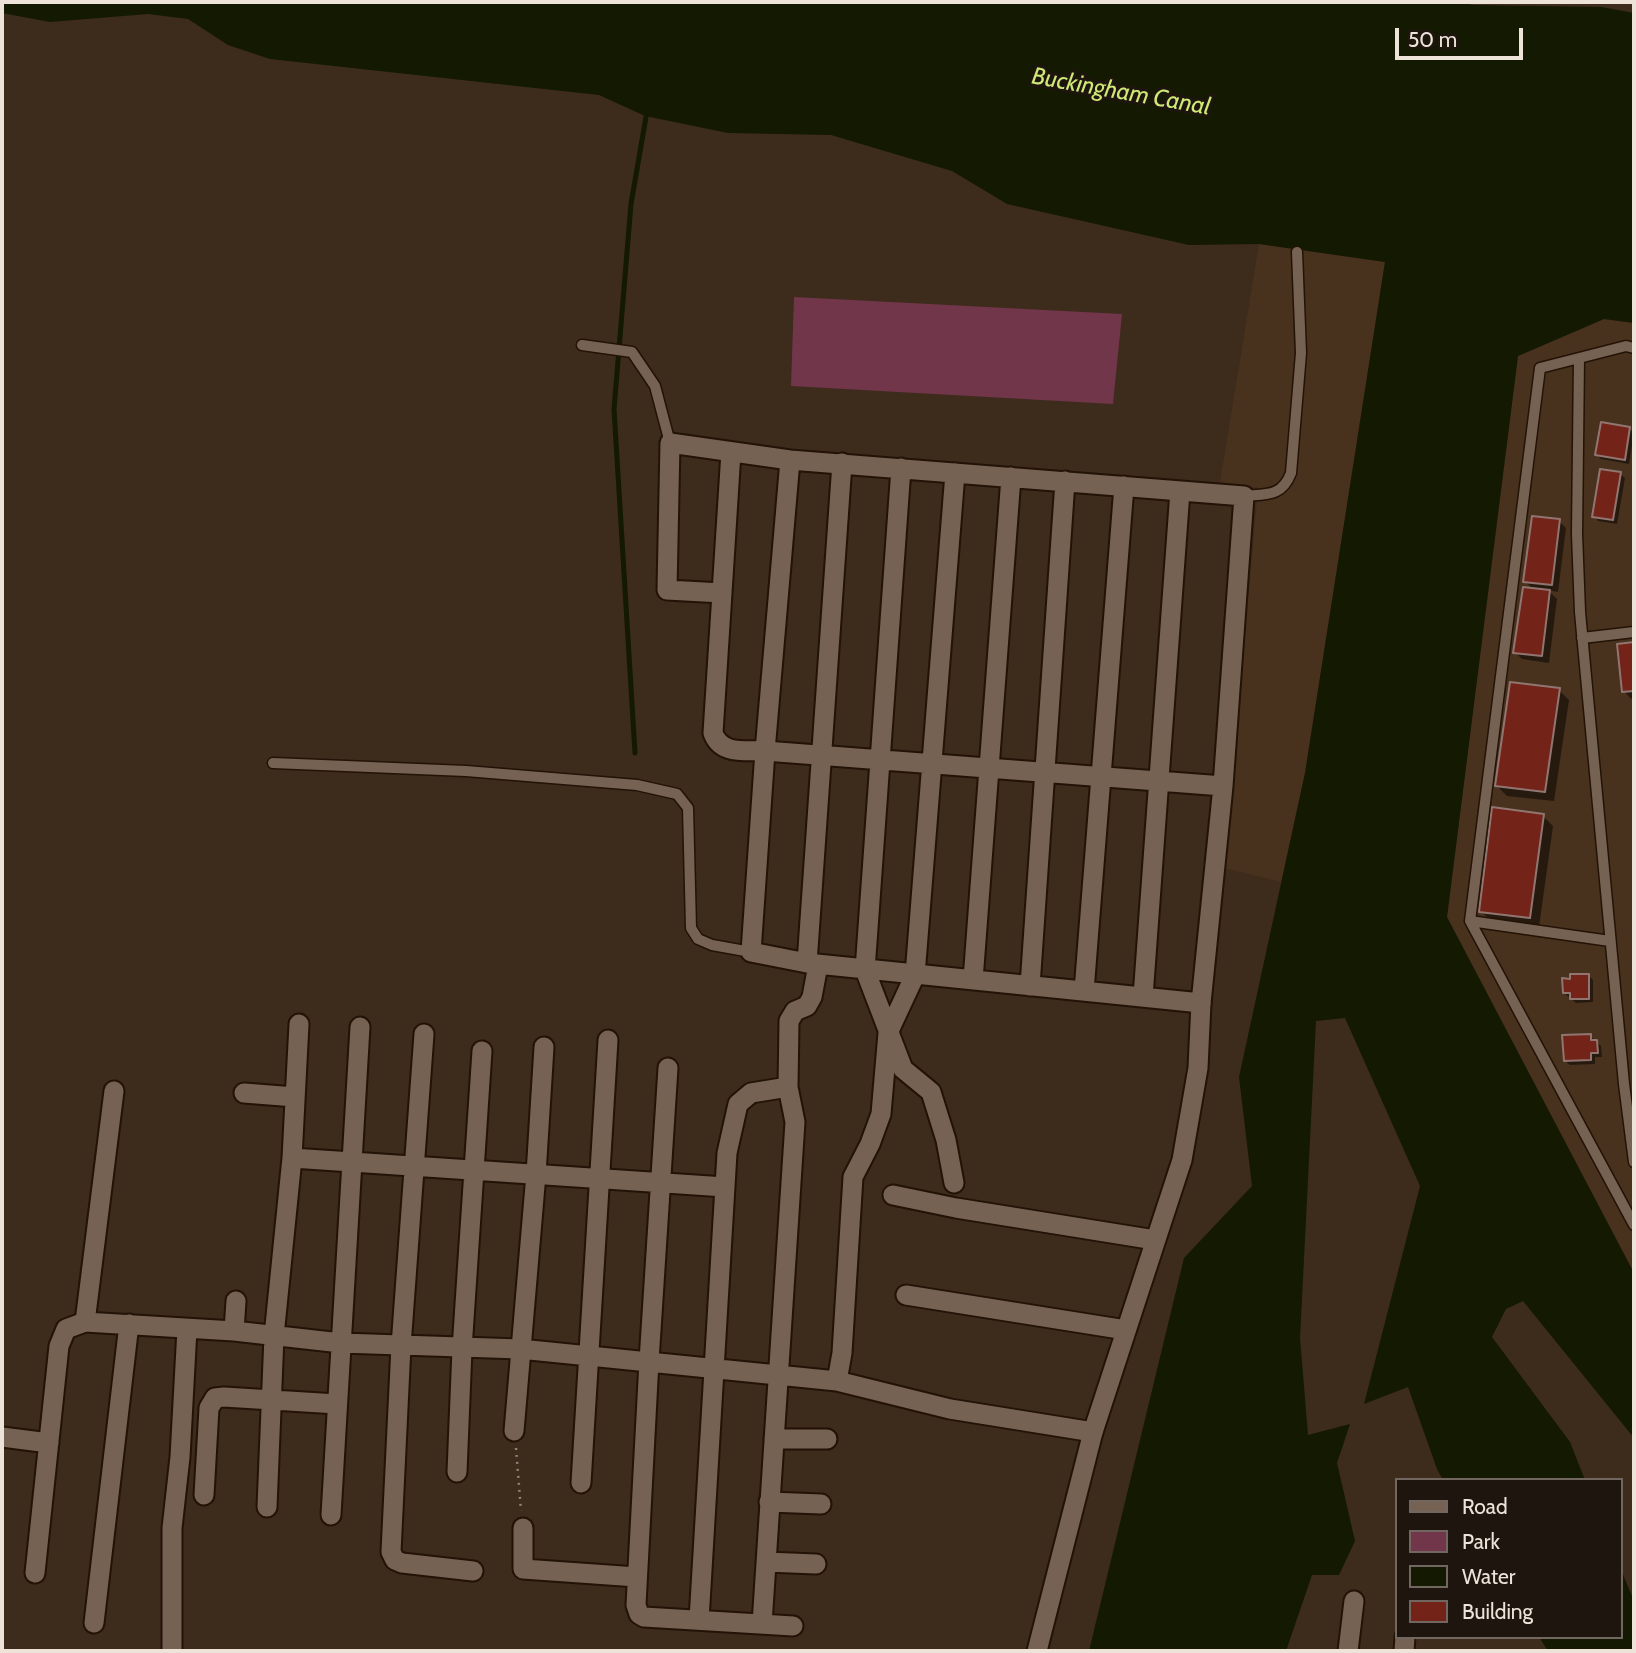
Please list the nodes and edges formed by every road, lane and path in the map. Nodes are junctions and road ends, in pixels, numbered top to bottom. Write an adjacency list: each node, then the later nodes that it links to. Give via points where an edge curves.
1 (1297, 252): 15 (lane, via 1301,353 1291,473 1279,491)
2 (582, 345): 5 (lane, via 632,352 655,386)
3 (1634, 348): 4 (lane)
4 (1579, 358): 18 (lane, via 1577,534); 29 (lane, via 1540,368)
5 (670, 443): 6 (street); 16 (street, via 667,590)
6 (731, 452): 7 (street); 16 (street)
7 (790, 460): 8 (street); 19 (street)
8 (842, 463): 9 (street); 20 (street)
9 (901, 468): 10 (street); 21 (street)
10 (955, 472): 11 (street); 23 (street)
11 (1011, 477): 12 (street); 24 (street)
12 (1065, 481): 13 (street); 25 (street)
13 (1124, 486): 14 (street); 26 (street)
14 (1180, 491): 15 (street); 27 (street)
15 (1244, 496): 28 (street)
16 (722, 593): 19 (street, via 713,733 717,743 727,749)
17 (1634, 632): 18 (lane)
18 (1582, 638): 30 (lane)
19 (765, 751): 20 (street); 31 (street)
20 (821, 756): 21 (street); 32 (street)
21 (880, 760): 23 (street); 33 (street)
22 (272, 763): 31 (lane, via 466,771 637,785 677,794 688,808 691,928 698,939 712,945)
23 (931, 764): 24 (street); 34 (street)
24 (989, 768): 25 (street); 35 (street)
25 (1046, 773): 26 (street); 36 (street)
26 (1102, 777): 27 (street); 37 (street)
27 (1158, 781): 28 (street); 38 (street)
28 (1223, 786): 39 (street)
29 (1470, 921): 30 (lane); 63 (lane)
30 (1610, 941): 53 (lane)
31 (751, 952): 32 (street)
32 (812, 964): 33 (street); 48 (street, via 812,998 807,1006 794,1011 789,1021)
33 (865, 970): 34 (street); 42 (street)
34 (915, 975): 35 (street); 42 (street)
35 (973, 981): 36 (street)
36 (1030, 986): 37 (street)
37 (1084, 991): 38 (street)
38 (1143, 997): 39 (street)
39 (1200, 1003): 64 (street, via 1198,1068 1182,1160)
40 (299, 1024): 51 (street)
41 (360, 1027): 54 (street)
42 (888, 1033): 60 (street, via 903,1069 931,1093); 81 (street, via 881,1114 853,1177)
43 (424, 1034): 55 (street)
44 (608, 1040): 58 (street)
45 (544, 1047): 57 (street)
46 (482, 1051): 56 (street)
47 (668, 1068): 59 (street)
48 (788, 1087): 61 (street, via 751,1093 738,1104); 80 (street, via 795,1122)
49 (114, 1091): 67 (street)
50 (244, 1093): 51 (street)
51 (295, 1097): 52 (street)
52 (292, 1158): 54 (street); 72 (street)
53 (1634, 1161)
54 (352, 1162): 55 (street); 73 (street)
55 (413, 1166): 56 (street); 74 (street)
56 (473, 1170): 57 (street); 75 (street)
57 (536, 1174): 58 (street); 76 (street)
58 (599, 1178): 59 (street); 77 (street)
59 (661, 1183): 61 (street); 78 (street)
60 (954, 1183)
61 (725, 1186): 79 (street)
62 (893, 1195): 64 (street)
63 (1634, 1225)
64 (1155, 1240): 70 (street)
65 (906, 1295): 70 (street)
66 (236, 1301): 71 (street)
67 (85, 1322): 68 (street); 89 (street, via 66,1329 59,1346)
68 (129, 1324): 69 (street); 107 (street)
69 (187, 1329): 71 (street); 90 (street)
70 (1126, 1330): 85 (street)
71 (234, 1331): 72 (street)
72 (274, 1336): 73 (street); 82 (street)
73 (341, 1343): 74 (street); 83 (street)
74 (401, 1346): 75 (street); 102 (street, via 391,1552 402,1563)
75 (463, 1349): 76 (street); 92 (street)
76 (520, 1349): 77 (street); 84 (street)
77 (587, 1355): 78 (street); 93 (street)
78 (649, 1361): 79 (street); 104 (street)
79 (713, 1368): 80 (street); 106 (street)
80 (778, 1375): 81 (street); 87 (street)
81 (837, 1381): 85 (street, via 950,1409)
82 (271, 1402): 83 (street); 91 (street, via 215,1398 209,1408); 97 (street)
83 (337, 1404): 98 (street)
84 (514, 1431): 99 (path)
85 (1093, 1432): 111 (street)
86 (2, 1437): 89 (street)
87 (774, 1439): 88 (street); 95 (street)
88 (827, 1439)
89 (49, 1443): 103 (street)
90 (180, 1457): 91 (street); 110 (street, via 172,1528)
91 (207, 1457): 94 (street)
92 (457, 1472)
93 (580, 1483)
94 (204, 1495)
95 (769, 1503): 96 (street); 100 (street)
96 (821, 1504)
97 (267, 1507)
98 (331, 1515)
99 (523, 1528): 104 (street, via 523,1569)
100 (766, 1562): 101 (street); 108 (street)
101 (816, 1564)
102 (472, 1571)
103 (35, 1573)
104 (637, 1577): 106 (street, via 639,1614)
105 (1354, 1601): 112 (street)
106 (699, 1620): 108 (street)
107 (94, 1623)
108 (762, 1624): 109 (street)
109 (793, 1626)
110 (172, 1651)
111 (1037, 1651)
112 (1348, 1651)

